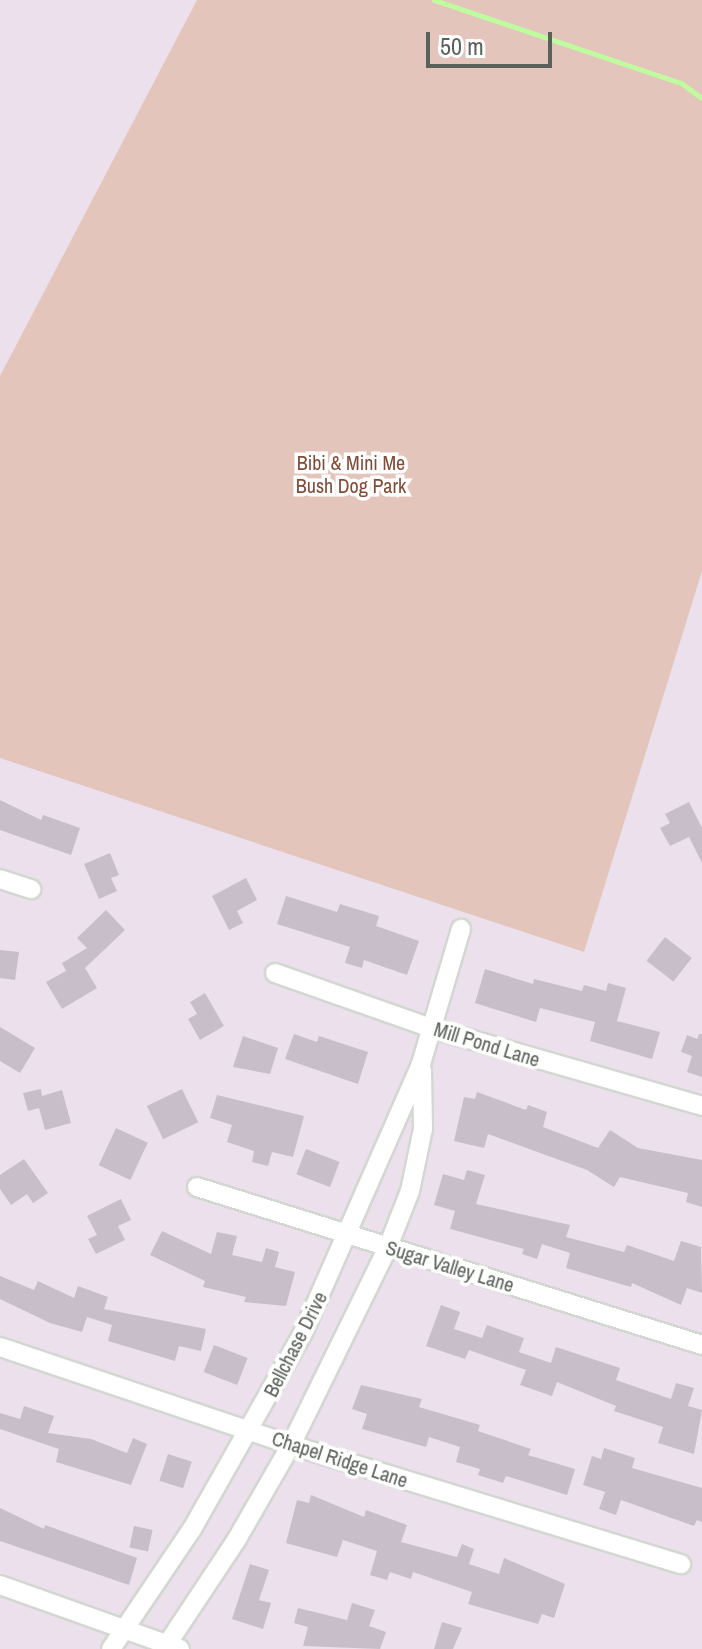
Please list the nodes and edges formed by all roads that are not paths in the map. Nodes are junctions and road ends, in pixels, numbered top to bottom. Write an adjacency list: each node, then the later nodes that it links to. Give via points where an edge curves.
1 (0, 879): 2 (street)
2 (31, 889)
3 (461, 929): 5 (street, Bellchase Drive)
4 (275, 973): 5 (street, Mill Pond Lane)
5 (434, 1029): 6 (street, Bellchase Drive); 7 (street, Mill Pond Lane)
6 (421, 1064): 9 (street, Bellchase Drive); 10 (street, Bellchase Drive, via 423,1129 410,1191)
7 (702, 1106)
8 (197, 1187): 9 (street, Sugar Valley Lane)
9 (348, 1234): 10 (street, Sugar Valley Lane); 13 (street, Bellchase Drive)
10 (388, 1247): 11 (street, Sugar Valley Lane); 14 (street, Bellchase Drive)
11 (702, 1345)
12 (0, 1347): 13 (street, Chapel Ridge Lane)
13 (251, 1430): 14 (street, Chapel Ridge Lane); 17 (street, Bellchase Drive)
14 (291, 1445): 15 (street, Chapel Ridge Lane); 18 (street, Bellchase Drive)
15 (681, 1564)
16 (0, 1585): 17 (street)
17 (125, 1630): 18 (street); 19 (street, Bellchase Drive)
18 (170, 1648)
19 (111, 1649)

